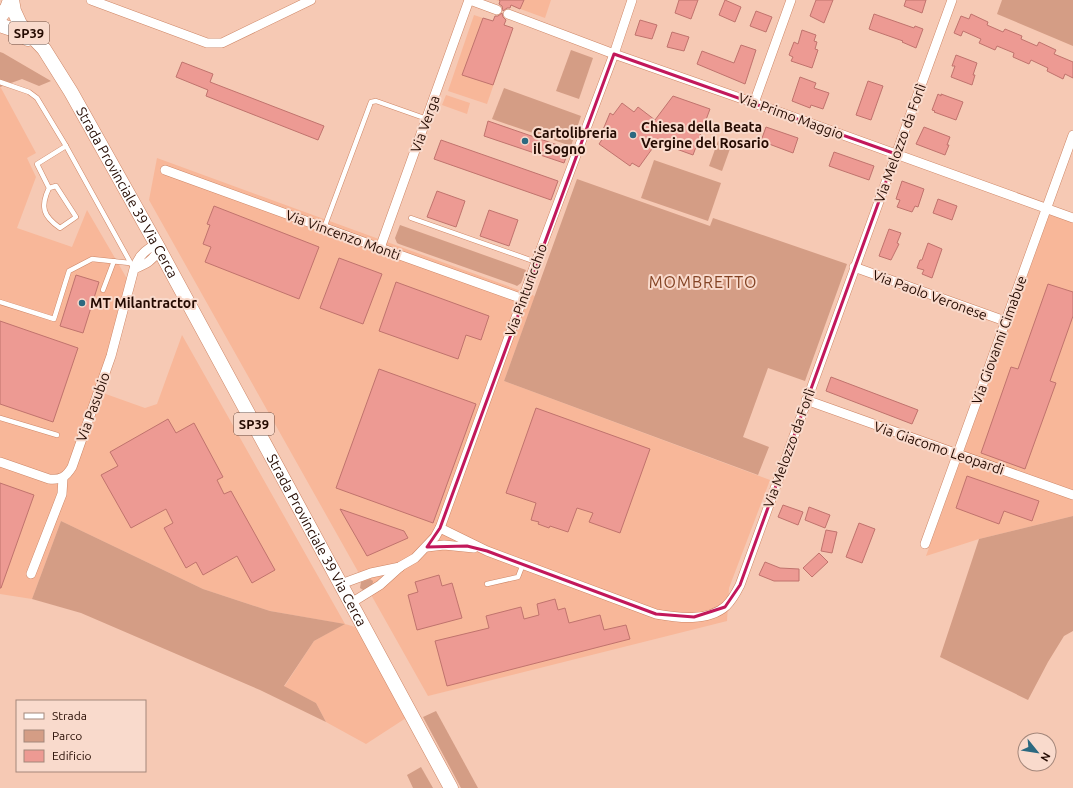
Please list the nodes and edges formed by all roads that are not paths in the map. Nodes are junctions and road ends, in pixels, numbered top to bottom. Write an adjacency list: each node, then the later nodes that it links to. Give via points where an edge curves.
1 (11, 0): 10 (main road); 13 (main road, Strada Provinciale 39 Via Cerca / SP39, via 20,24 44,49)
2 (91, 0): 3 (street, via 215,44 222,43)
3 (311, 0)
4 (469, 0): 8 (street); 16 (street, Via Verga)
5 (632, 0): 12 (street, Via Pinturicchio)
6 (791, 0): 15 (street)
7 (952, 0): 19 (street, Via Melozzo da Forlì)
8 (497, 10)
9 (508, 14): 12 (street, Via Primo Maggio)
10 (0, 17)
11 (0, 26): 13 (main road, Strada Provinciale 39 Via Cerca / SP39, via 14,30 34,44)
12 (614, 54): 15 (street, Via Primo Maggio); 29 (street, Via Pinturicchio)
13 (52, 64): 27 (main road, Strada Provinciale 39 Via Cerca / SP39, via 72,92)
14 (0, 82): 18 (lane, via 29,92 36,98)
15 (754, 103): 19 (street, Via Primo Maggio)
16 (426, 119): 25 (lane, via 376,101 371,102); 26 (street, Via Verga)
17 (1073, 135): 22 (street, Via Giovanni Cimabue)
18 (66, 146): 21 (lane, via 36,164); 30 (lane)
19 (896, 154): 22 (street, Via Primo Maggio); 31 (street, Via Melozzo da Forlì)
20 (165, 170): 25 (street, Via Vincenzo Monti)
21 (49, 188): 21 (lane, via 56,186 76,217 60,228 46,215 44,198)
22 (1047, 208): 24 (street, Via Primo Maggio); 35 (street, Via Giovanni Cimabue)
23 (411, 218): 29 (lane)
24 (1073, 218)
25 (324, 228): 26 (street, Via Vincenzo Monti)
26 (380, 248): 33 (street, Via Vincenzo Monti)
27 (159, 249): 30 (street, via 155,257 144,265); 50 (main road, Strada Provinciale 39 Via Cerca / SP39)
28 (114, 261): 30 (lane); 32 (lane); 34 (lane, via 92,259 69,271 54,319)
29 (536, 262): 33 (street, Via Pinturicchio)
30 (132, 266): 41 (street, Via Pasubio, via 111,356 72,467)
31 (854, 267): 35 (street, Via Paolo Veronese); 36 (street, Via Melozzo da Forlì)
32 (103, 290)
33 (523, 298): 43 (street, Via Pinturicchio)
34 (0, 302)
35 (1005, 321): 39 (street, Via Giovanni Cimabue)
36 (806, 400): 39 (street, Via Giacomo Leopardi); 47 (street, Via Melozzo da Forlì, via 740,585 725,607 711,614 694,617 656,614)
37 (0, 418): 38 (lane)
38 (57, 435)
39 (957, 454): 42 (street, Via Giacomo Leopardi); 44 (street, Via Giovanni Cimabue)
40 (0, 462): 41 (street, via 49,479)
41 (62, 478): 49 (street, via 62,494)
42 (1073, 495)
43 (440, 528): 45 (street, Via Pinturicchio); 46 (street, Via Melozzo da Forlì)
44 (925, 544)
45 (427, 547): 46 (street, via 467,546); 48 (street, Via Pinturicchio)
46 (487, 551): 47 (street, Via Melozzo da Forlì)
47 (523, 564): 51 (lane, via 518,577)
48 (401, 566): 50 (street, via 371,573); 52 (street, via 375,588)
49 (31, 574)
50 (342, 584): 52 (main road, Strada Provinciale 39 Via Cerca / SP39)
51 (487, 584)
52 (351, 603): 53 (main road, Strada Provinciale 39 Via Cerca / SP39)
53 (451, 788)

